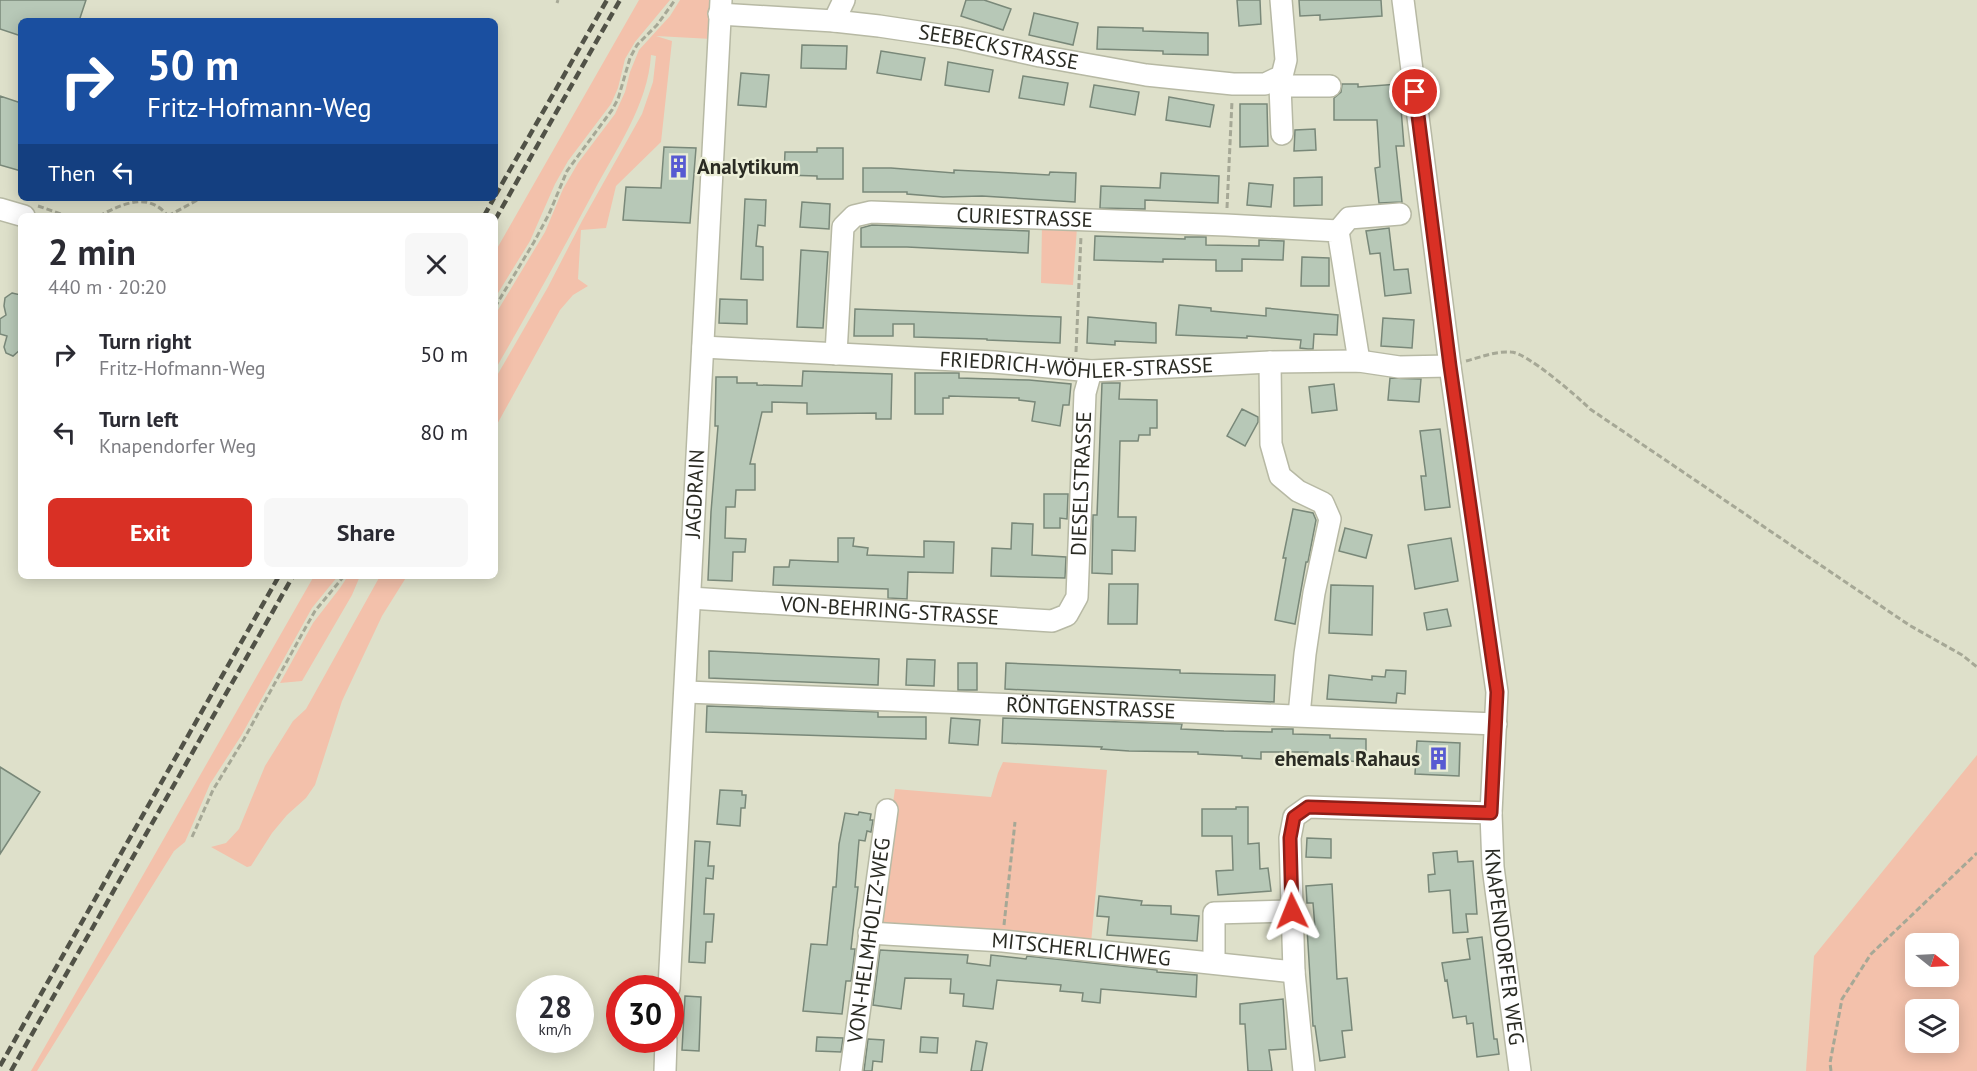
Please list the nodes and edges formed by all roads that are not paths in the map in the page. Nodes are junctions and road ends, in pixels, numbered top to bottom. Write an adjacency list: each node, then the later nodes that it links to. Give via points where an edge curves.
1 (844, 0): 5 (street)
2 (1281, 0): 6 (street, via 1286,60)
3 (1403, 0): 17 (street, KNAPENDORFER WEG)
4 (720, 7): 5 (street, SEEBECKSTRASSE); 13 (street, JAGDRAIN)
5 (834, 21): 6 (street, SEEBECKSTRASSE, via 959,38 1146,75 1233,84)
6 (1278, 83): 7 (street, SEEBECKSTRASSE); 8 (street)
7 (1330, 86)
8 (1282, 134)
9 (0, 209): 10 (street)
10 (18, 214)
11 (1400, 214): 12 (street, via 1348,218)
12 (1338, 231): 14 (street, CURIESTRASSE, via 871,212 854,216 843,227); 15 (street)
13 (703, 347): 14 (street, FRIEDRICH-WÖHLER-STRASSE); 20 (street, JAGDRAIN)
14 (836, 354): 18 (street, FRIEDRICH-WÖHLER-STRASSE)
15 (1359, 361): 16 (street, FRIEDRICH-WÖHLER-STRASSE); 17 (street, FRIEDRICH-WÖHLER-STRASSE)
16 (1270, 362): 18 (street, FRIEDRICH-WÖHLER-STRASSE); 22 (street, via 1271,444 1280,476 1298,491 1323,503 1330,519 1314,593)
17 (1450, 366): 23 (street, KNAPENDORFER WEG, via 1491,639)
18 (1083, 371): 19 (street, DIESELSTRASSE)
19 (1077, 597): 20 (street, VON-BEHRING-STRASSE, via 1067,615 1052,621)
20 (690, 598): 21 (street, JAGDRAIN)
21 (686, 692): 22 (street, RÖNTGENSTRASSE); 30 (street, JAGDRAIN)
22 (1299, 715): 23 (street, RÖNTGENSTRASSE)
23 (1496, 724): 25 (street, KNAPENDORFER WEG)
24 (887, 810): 27 (street, VON-HELMHOLTZ-WEG)
25 (1491, 813): 26 (street, via 1308,807 1294,817 1290,838); 35 (street, KNAPENDORFER WEG, via 1493,867)
26 (1292, 911): 28 (street, via 1214,913); 29 (street)
27 (869, 933): 28 (street, MITSCHERLICHWEG, via 1003,941); 33 (street, VON-HELMHOLTZ-WEG)
28 (1214, 963): 29 (street, MITSCHERLICHWEG)
29 (1294, 972): 34 (street)
30 (670, 975)
31 (666, 1053): 32 (street)
32 (665, 1071)
33 (851, 1071)
34 (1304, 1071)
35 (1520, 1071)

